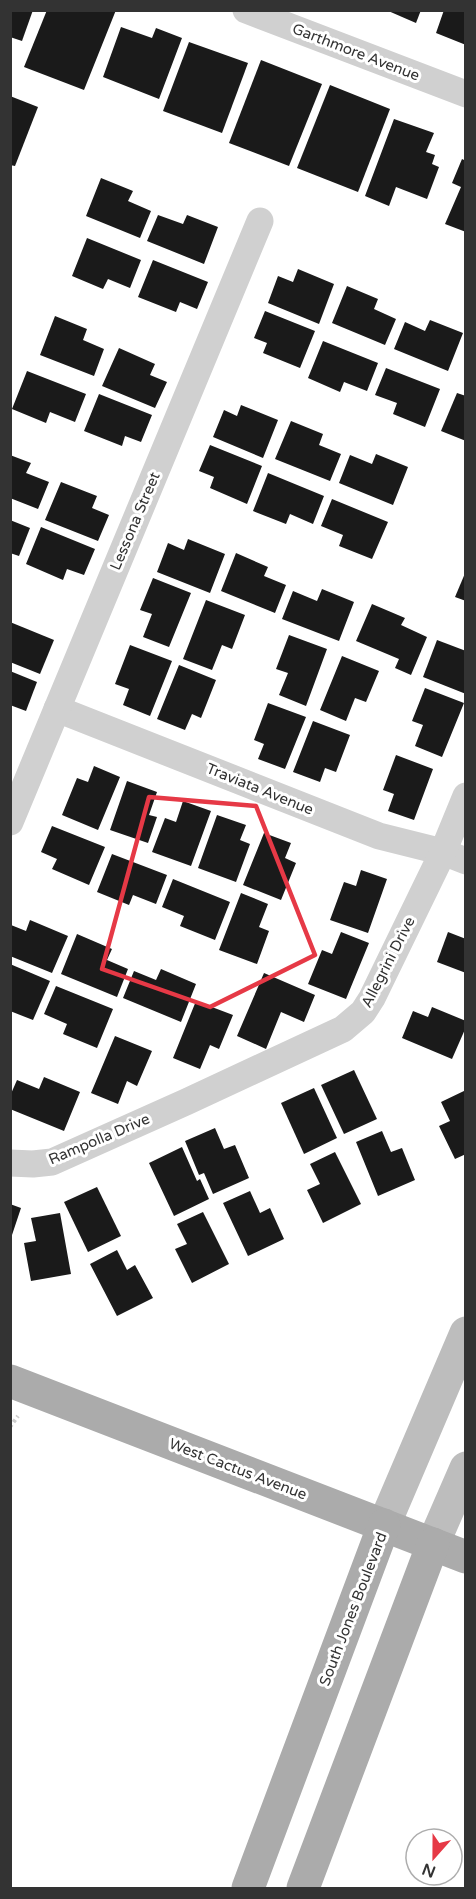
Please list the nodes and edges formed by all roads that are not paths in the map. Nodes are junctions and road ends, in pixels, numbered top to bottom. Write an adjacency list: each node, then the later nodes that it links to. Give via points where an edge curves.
1 (246, 10): 2 (street, Garthmore Avenue)
2 (465, 94)
3 (260, 221): 4 (street, Lessona Street)
4 (57, 709): 6 (street, Lessona Street); 7 (street, Traviata Avenue, via 379,836)
5 (465, 796): 7 (street, Allegrini Drive)
6 (10, 822)
7 (454, 857): 8 (street, Allegrini Drive, via 363,1012 343,1029)
8 (186, 1102): 9 (street, Rampolla Drive, via 52,1162)
9 (10, 1163)
10 (465, 1333): 13 (main road, South Jones Boulevard)
11 (10, 1381): 13 (main road, West Cactus Avenue)
12 (465, 1468): 14 (main road)
13 (384, 1525): 14 (main road, West Cactus Avenue); 16 (main road, South Jones Boulevard)
14 (434, 1544): 15 (main road, West Cactus Avenue); 17 (main road)
15 (465, 1557)
16 (248, 1888)
17 (303, 1888)

